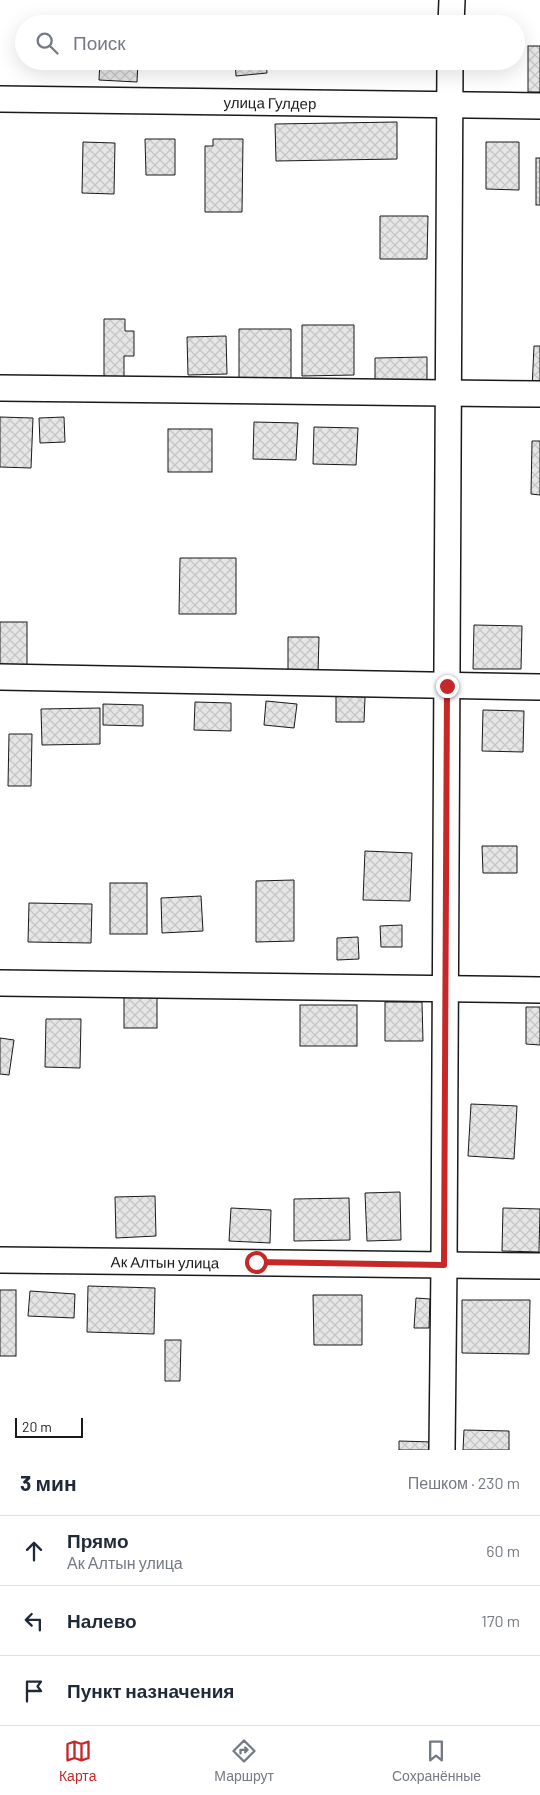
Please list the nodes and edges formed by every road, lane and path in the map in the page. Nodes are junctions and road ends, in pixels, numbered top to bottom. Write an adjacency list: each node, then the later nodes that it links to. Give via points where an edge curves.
1 (452, 0): 2 (street)
2 (452, 15)
3 (450, 70): 5 (street)
4 (0, 99): 5 (street, улица Гулдер)
5 (449, 105): 6 (street, улица Гулдер); 8 (street)
6 (540, 106)
7 (0, 388): 8 (street)
8 (448, 392): 9 (street); 11 (street)
9 (540, 394)
10 (0, 677): 11 (street)
11 (447, 686): 12 (street); 14 (street)
12 (540, 687)
13 (0, 983): 14 (street)
14 (444, 989): 15 (street); 17 (street)
15 (540, 990)
16 (0, 1260): 17 (street, Ак Алтын улица)
17 (444, 1265): 18 (street, Ак Алтын улица); 19 (street)
18 (540, 1266)
19 (442, 1450)

